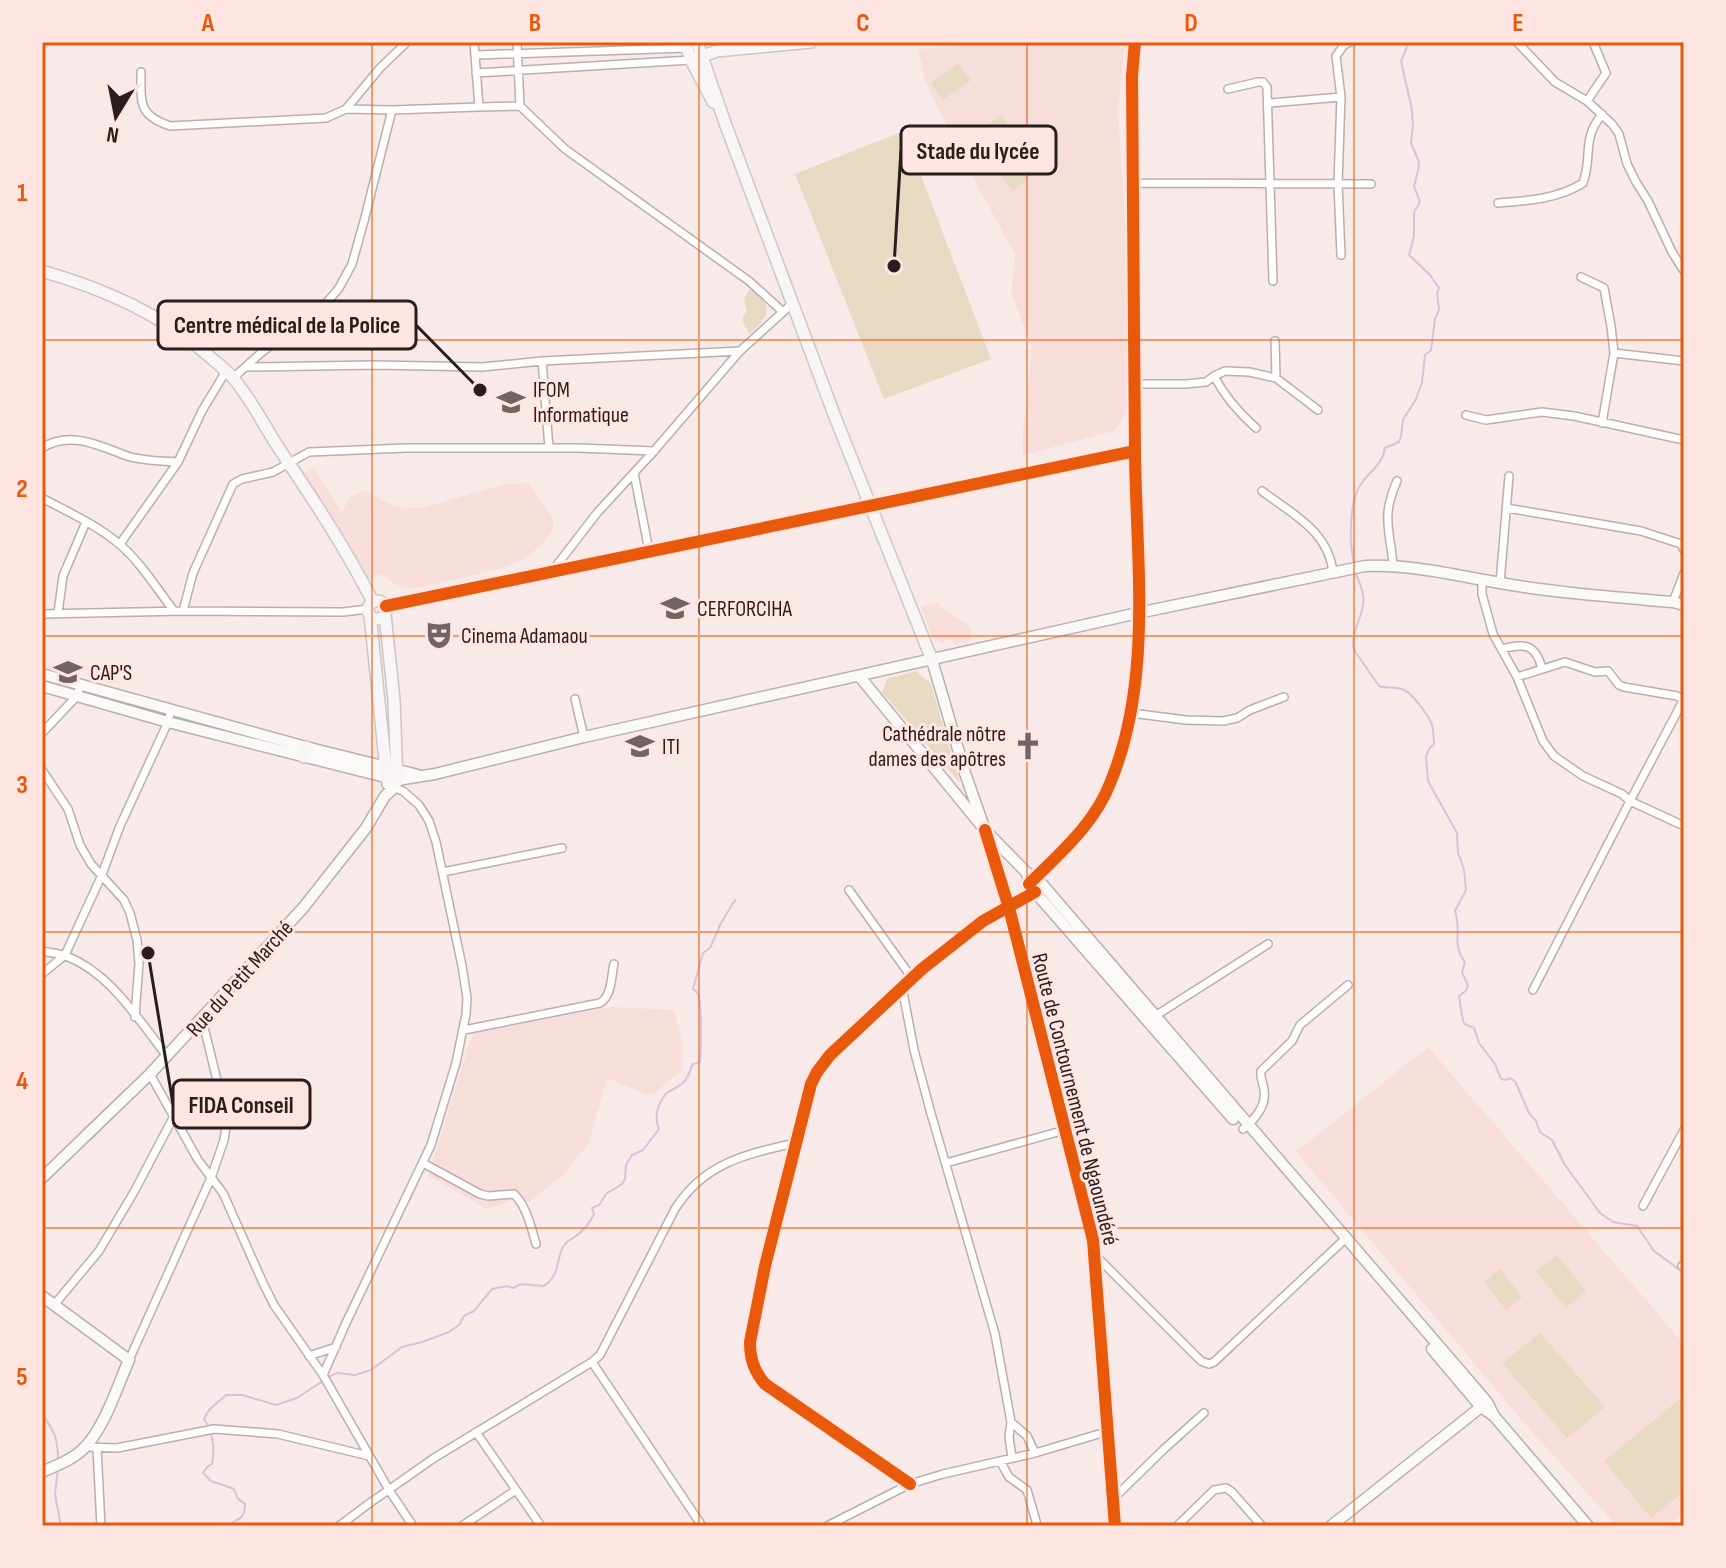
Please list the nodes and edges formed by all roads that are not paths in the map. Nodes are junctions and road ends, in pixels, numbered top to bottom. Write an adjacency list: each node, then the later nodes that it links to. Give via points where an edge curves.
1 (407, 42): 22 (street)
2 (474, 42): 12 (street)
3 (517, 42): 11 (street)
4 (811, 42): 9 (main road)
5 (1135, 42): 25 (street)
6 (1350, 42): 17 (street, via 1336,56)
7 (1517, 42): 18 (street, via 1555,82)
8 (1593, 42): 18 (street, via 1606,73)
9 (796, 43): 10 (main road)
10 (694, 49): 11 (street); 13 (street); 35 (main road)
11 (517, 54): 12 (street); 13 (street)
12 (476, 55): 15 (street)
13 (518, 71): 15 (street); 20 (street)
14 (141, 72): 22 (street, via 141,102 147,115 170,126 326,118)
15 (476, 73): 21 (street)
16 (1228, 89): 19 (street, via 1263,82)
17 (1341, 97): 19 (street); 26 (street)
18 (1587, 101): 24 (street)
19 (1269, 103): 28 (street)
20 (520, 106): 21 (street); 36 (street, via 565,149 749,281)
21 (479, 107): 23 (street)
22 (346, 109): 23 (street)
23 (392, 110): 42 (street, via 352,264 339,288 323,307)
24 (1602, 114): 29 (street, via 1592,127 1583,183 1535,200); 32 (street, via 1619,134 1631,173)
25 (1133, 183): 28 (street); 46 (street)
26 (1338, 184): 27 (street); 28 (street); 30 (street)
27 (1371, 184)
28 (1270, 185): 34 (street)
29 (1498, 203)
30 (1341, 255)
31 (42, 271): 43 (main road, via 137,306 188,337)
32 (1684, 271)
33 (1581, 277): 39 (street, via 1604,288)
34 (1273, 281)
35 (794, 302): 36 (street); 63 (main road)
36 (782, 311): 38 (street)
37 (1275, 341): 45 (street)
38 (740, 351): 40 (street); 54 (street)
39 (1614, 353): 41 (street); 49 (street)
40 (542, 361): 42 (street, via 482,367); 53 (street)
41 (1684, 361)
42 (246, 367): 43 (street)
43 (230, 374): 56 (street, via 202,411); 57 (main road)
44 (1214, 376): 45 (street, via 1225,371); 46 (street, via 1206,382); 50 (street, via 1225,397)
45 (1276, 378): 47 (street)
46 (1135, 384): 55 (street)
47 (1318, 410)
48 (1466, 415): 49 (street, via 1486,420 1542,412)
49 (1602, 423): 51 (street)
50 (1256, 428)
51 (1684, 440)
52 (42, 448): 56 (street, via 81,440 140,459)
53 (549, 448): 54 (street); 57 (street, via 309,452)
54 (654, 451): 58 (street)
55 (1135, 451): 63 (street); 80 (street)
56 (178, 462): 66 (street)
57 (288, 462): 76 (main road, via 356,569); 78 (street, via 233,484)
58 (634, 473): 68 (street); 70 (street)
59 (1509, 476): 64 (street)
60 (1397, 481): 69 (street, via 1387,511)
61 (1262, 491): 71 (street, via 1316,532 1332,559)
62 (42, 498): 65 (street)
63 (870, 505): 68 (street); 83 (main road)
64 (1507, 508): 67 (street, via 1641,531 1681,544); 74 (street)
65 (86, 522): 66 (street); 79 (street, via 63,576)
66 (120, 544): 78 (street)
67 (1684, 550)
68 (649, 551): 70 (street)
69 (1393, 565): 71 (main road); 73 (main road)
70 (553, 570): 77 (street)
71 (1333, 573): 80 (main road)
72 (1684, 573): 75 (street)
73 (1482, 579): 74 (main road); 82 (street, via 1485,608)
74 (1500, 583): 75 (main road)
75 (1678, 604)
76 (370, 609): 77 (main road, via 381,601); 78 (street); 94 (main road)
77 (385, 610): 92 (main road)
78 (179, 611): 79 (street)
79 (58, 613): 81 (street)
80 (1138, 613): 83 (main road); 96 (street)
81 (42, 614)
82 (1502, 649): 84 (street, via 1520,644 1531,648); 87 (street)
83 (932, 660): 86 (main road); 105 (main road, Route de Contournement de Ngaoundéré)
84 (1542, 669): 87 (street); 93 (street, via 1565,662 1608,671 1624,687)
85 (42, 674): 89 (main road)
86 (860, 677): 99 (main road); 105 (main road)
87 (1517, 677): 103 (street, via 1554,756)
88 (42, 686): 89 (main road)
89 (78, 691): 95 (main road); 97 (main road); 98 (street)
90 (1284, 697): 96 (street, via 1223,721)
91 (575, 699): 99 (street)
92 (394, 700): 94 (main road); 102 (main road)
93 (1684, 700): 103 (street)
94 (378, 701): 102 (main road)
95 (171, 709): 97 (street); 100 (main road)
96 (1131, 713): 109 (street, via 1100,806)
97 (168, 722): 100 (main road); 108 (street)
98 (42, 733)
99 (584, 737): 102 (main road)
100 (305, 752): 102 (main road)
101 (42, 770): 108 (street)
102 (390, 781): 107 (street, via 425,812); 123 (main road, Rue du Petit Marché, via 366,828 303,908)
103 (1630, 801): 104 (street); 120 (street)
104 (1684, 826)
105 (985, 830): 109 (main road); 111 (main road, Route de Contournement de Ngaoundéré)
106 (562, 848): 107 (street)
107 (443, 872): 124 (street, via 467,998)
108 (101, 877): 114 (street); 121 (street, via 124,900 137,940)
109 (1032, 882): 111 (street); 122 (main road)
110 (849, 890): 117 (street)
111 (1009, 908): 117 (street, via 983,921); 129 (main road, Route de Contournement de Ngaoundéré)
112 (1268, 944): 122 (street)
113 (42, 951): 114 (street)
114 (65, 955): 116 (street); 121 (street, via 104,979)
115 (614, 964): 124 (street, via 605,1001)
116 (42, 974)
117 (912, 978): 119 (street)
118 (1348, 985): 128 (street, via 1300,1025 1292,1041 1261,1071 1265,1094 1258,1115)
119 (902, 987): 131 (street, via 817,1072); 133 (street)
120 (1533, 990)
121 (135, 1017): 125 (street)
122 (1152, 1018): 128 (main road)
123 (202, 1019): 125 (main road, Rue du Petit Marché); 135 (street, via 227,1121)
124 (464, 1030): 132 (street)
125 (167, 1056): 126 (main road, Rue du Petit Marché)
126 (150, 1074): 127 (street); 134 (main road, Rue du Petit Marché)
127 (174, 1116): 135 (street); 141 (street, via 99,1251)
128 (1245, 1127): 137 (main road)
129 (1065, 1130): 133 (street); 139 (main road, Route de Contournement de Ngaoundéré)
130 (1684, 1130): 136 (street)
131 (795, 1143): 145 (street, via 733,1159 690,1188 607,1344); 158 (street, via 750,1342 752,1363 765,1384)
132 (423, 1163): 138 (street, via 480,1194 514,1194); 142 (street)
133 (946, 1163): 149 (street, via 995,1334)
134 (42, 1178)
135 (211, 1178): 143 (street, via 223,1193 274,1305); 144 (street)
136 (1643, 1206)
137 (1343, 1241): 139 (street, via 1209,1364); 147 (main road)
138 (536, 1244)
139 (1094, 1254): 150 (main road, Route de Contournement de Ngaoundéré)
140 (42, 1296): 141 (main road)
141 (54, 1305): 144 (main road)
142 (336, 1347): 143 (street); 146 (street)
143 (309, 1356): 146 (street)
144 (129, 1360): 152 (main road)
145 (592, 1362): 151 (street); 169 (street)
146 (325, 1378): 154 (street)
147 (1484, 1404): 162 (main road); 176 (main road)
148 (1204, 1413): 161 (street)
149 (1011, 1422): 153 (street, via 1027,1436); 155 (street)
150 (1109, 1431): 153 (street); 161 (main road, Route de Contournement de Ngaoundéré)
151 (476, 1432): 159 (street); 160 (street)
152 (91, 1447): 154 (street, via 117,1448 210,1430 278,1434); 157 (main road); 164 (street)
153 (1035, 1453): 155 (street)
154 (369, 1456): 159 (street)
155 (1012, 1458): 156 (street)
156 (1000, 1461): 158 (street); 171 (street, via 1011,1480 1027,1490)
157 (42, 1472)
158 (910, 1484): 163 (street)
159 (389, 1490): 165 (street); 166 (street)
160 (516, 1490): 167 (street); 168 (street)
161 (1114, 1498): 172 (main road, Route de Contournement de Ngaoundéré)
162 (1343, 1521): 175 (main road)
163 (829, 1525): 170 (street)
164 (101, 1526)
165 (339, 1526)
166 (413, 1526)
167 (462, 1526)
168 (541, 1526)
169 (702, 1526)
170 (841, 1526)
171 (1036, 1526)
172 (1115, 1526)
173 (1177, 1526): 174 (street, via 1214,1490 1226,1488)
174 (1262, 1526)
175 (1331, 1526)
176 (1588, 1526)

